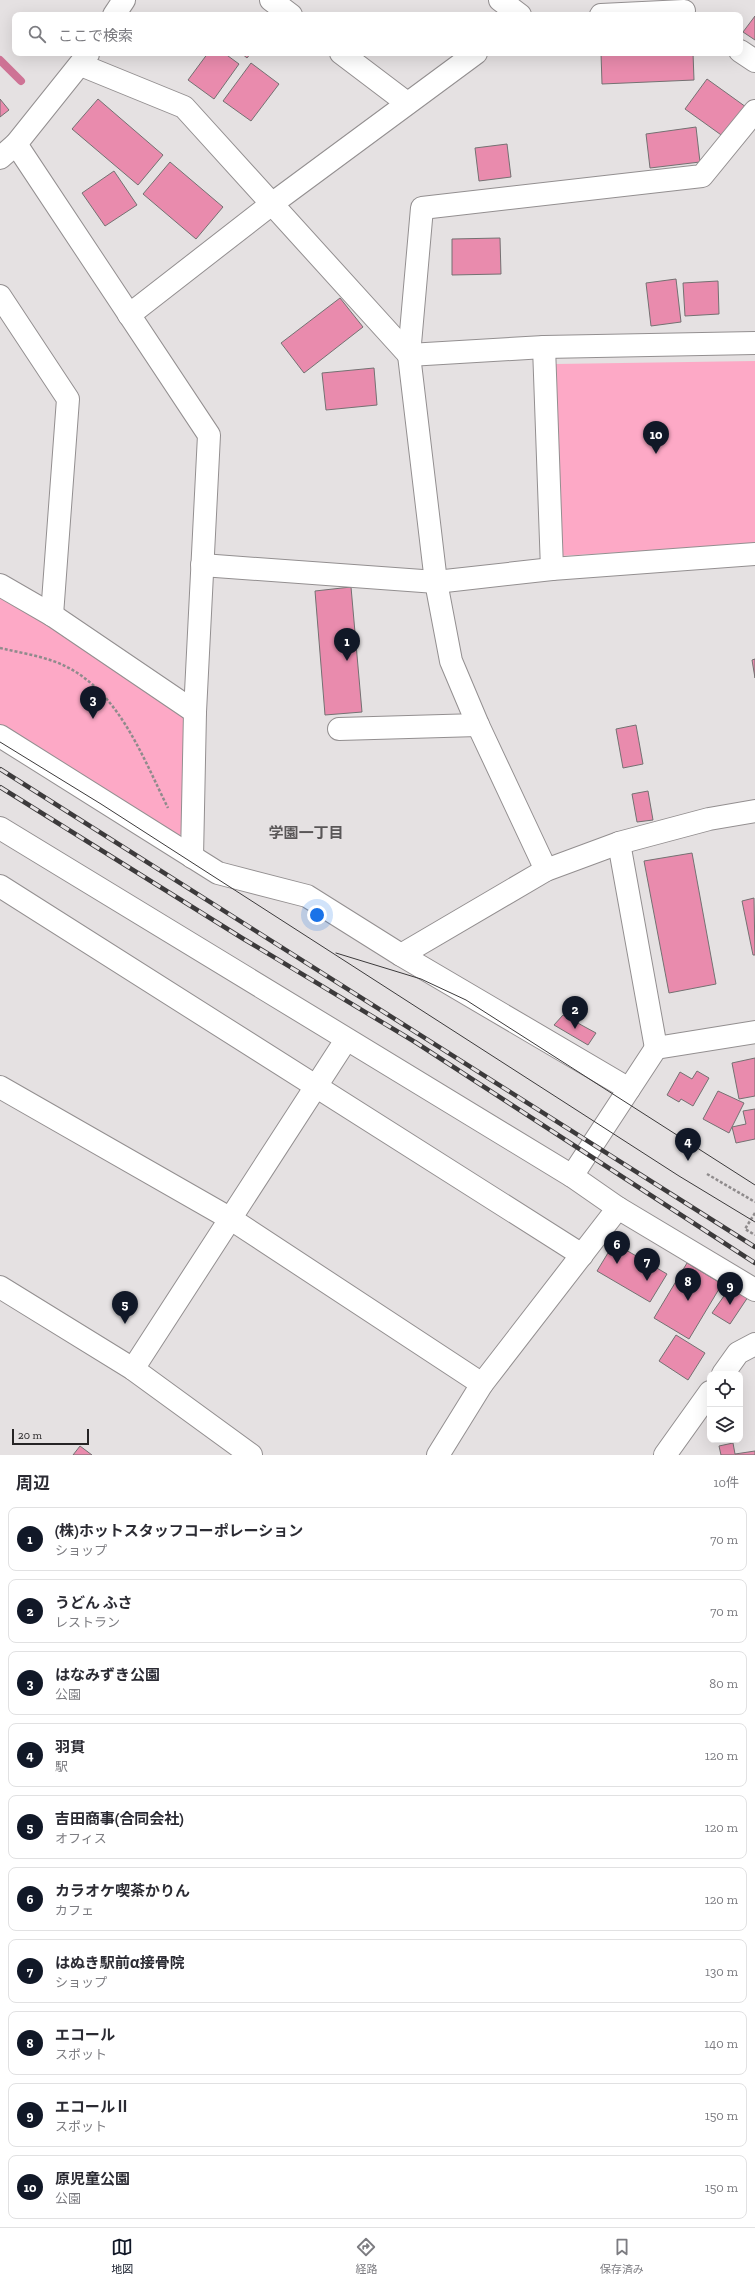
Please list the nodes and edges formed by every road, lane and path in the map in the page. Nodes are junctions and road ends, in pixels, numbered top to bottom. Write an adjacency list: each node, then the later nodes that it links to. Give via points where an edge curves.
1 (124, 0): 5 (street)
2 (271, 0): 6 (street)
3 (500, 0): 7 (street)
4 (684, 7): 8 (street)
5 (116, 12)
6 (287, 12)
7 (516, 12)
8 (632, 12)
9 (743, 53): 13 (street)
10 (345, 56): 14 (street)
11 (472, 56): 14 (street)
12 (85, 59): 16 (street); 17 (street, via 184,107)
13 (755, 62)
14 (407, 103): 17 (street)
15 (755, 111): 22 (street, via 702,176 422,208)
16 (8, 151): 19 (street)
17 (273, 203): 19 (street); 22 (street)
18 (0, 296): 28 (street, via 68,399)
19 (130, 315): 24 (street, via 209,435)
20 (755, 343): 21 (street)
21 (544, 346): 22 (street); 25 (street)
22 (409, 355): 26 (street)
23 (755, 554): 25 (street)
24 (202, 565): 26 (street); 30 (street)
25 (552, 569): 26 (street)
26 (436, 582): 31 (street, via 451,661)
27 (0, 585): 28 (street)
28 (52, 615): 30 (street)
29 (0, 648): 35 (path, via 54,661 80,675 104,696 127,725)
30 (195, 712): 38 (street)
31 (478, 725): 32 (street); 39 (street)
32 (339, 729)
33 (0, 736): 38 (street)
34 (755, 811): 37 (street, via 709,819)
35 (172, 815)
36 (0, 828): 43 (street)
37 (619, 843): 39 (street); 44 (street)
38 (192, 857): 41 (street, via 218,873 308,896)
39 (546, 870): 41 (street)
40 (0, 886): 45 (street)
41 (401, 955): 47 (street)
42 (755, 1032): 44 (street)
43 (346, 1040): 45 (street); 49 (street)
44 (656, 1048): 47 (street)
45 (316, 1086): 53 (street); 55 (street)
46 (0, 1087): 53 (street)
47 (629, 1089): 49 (street)
48 (707, 1174): 50 (path)
49 (572, 1176): 51 (street)
50 (755, 1202)
51 (618, 1208): 55 (street); 57 (street)
52 (755, 1213): 54 (path, via 745,1229)
53 (231, 1219): 59 (street); 61 (street)
54 (755, 1235)
55 (582, 1255): 61 (street)
56 (0, 1287): 59 (street)
57 (755, 1290)
58 (755, 1344): 60 (street, via 738,1353)
59 (133, 1369): 63 (street)
60 (725, 1371)
61 (482, 1384): 64 (street)
62 (707, 1396): 65 (street)
63 (251, 1455)
64 (438, 1455)
65 (664, 1455)

